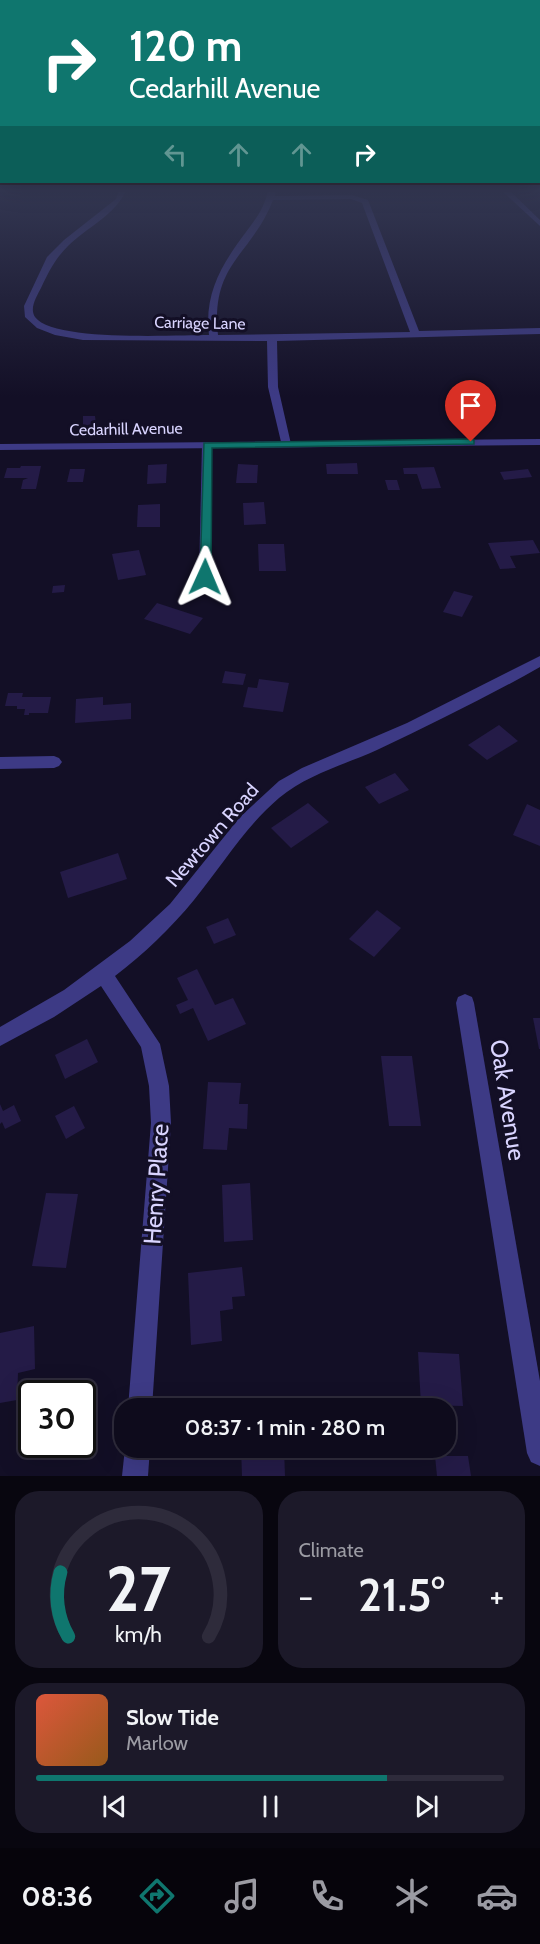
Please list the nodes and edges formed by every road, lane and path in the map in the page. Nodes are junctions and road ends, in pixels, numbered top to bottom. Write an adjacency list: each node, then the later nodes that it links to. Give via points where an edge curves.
1 (50, 259): 6 (street, Carriage Lane, via 29,304 30,317 48,330 71,335)
2 (231, 259): 6 (street, via 221,273 212,304)
3 (387, 259): 5 (street)
4 (540, 332): 5 (street, Carriage Lane)
5 (416, 335): 7 (street, Carriage Lane)
6 (214, 338): 7 (street, Carriage Lane)
7 (272, 338): 9 (street, via 272,380)
8 (540, 441): 9 (street, Cedarhill Avenue)
9 (286, 444): 10 (street, Cedarhill Avenue)
10 (207, 445): 11 (street, Cedarhill Avenue); 12 (street)
11 (0, 447)
12 (205, 577)
13 (540, 661): 16 (street, Newtown Road, via 459,706 364,749 320,764 296,778 252,813 174,911)
14 (54, 762): 15 (street)
15 (0, 763)
16 (103, 973): 18 (street, Newtown Road); 19 (street, Henry Place, via 150,1044 159,1086 162,1123)
17 (465, 1003): 20 (street, Oak Avenue)
18 (0, 1037)
19 (141, 1398)
20 (540, 1453)
21 (137, 1458): 22 (street)
22 (135, 1476)

